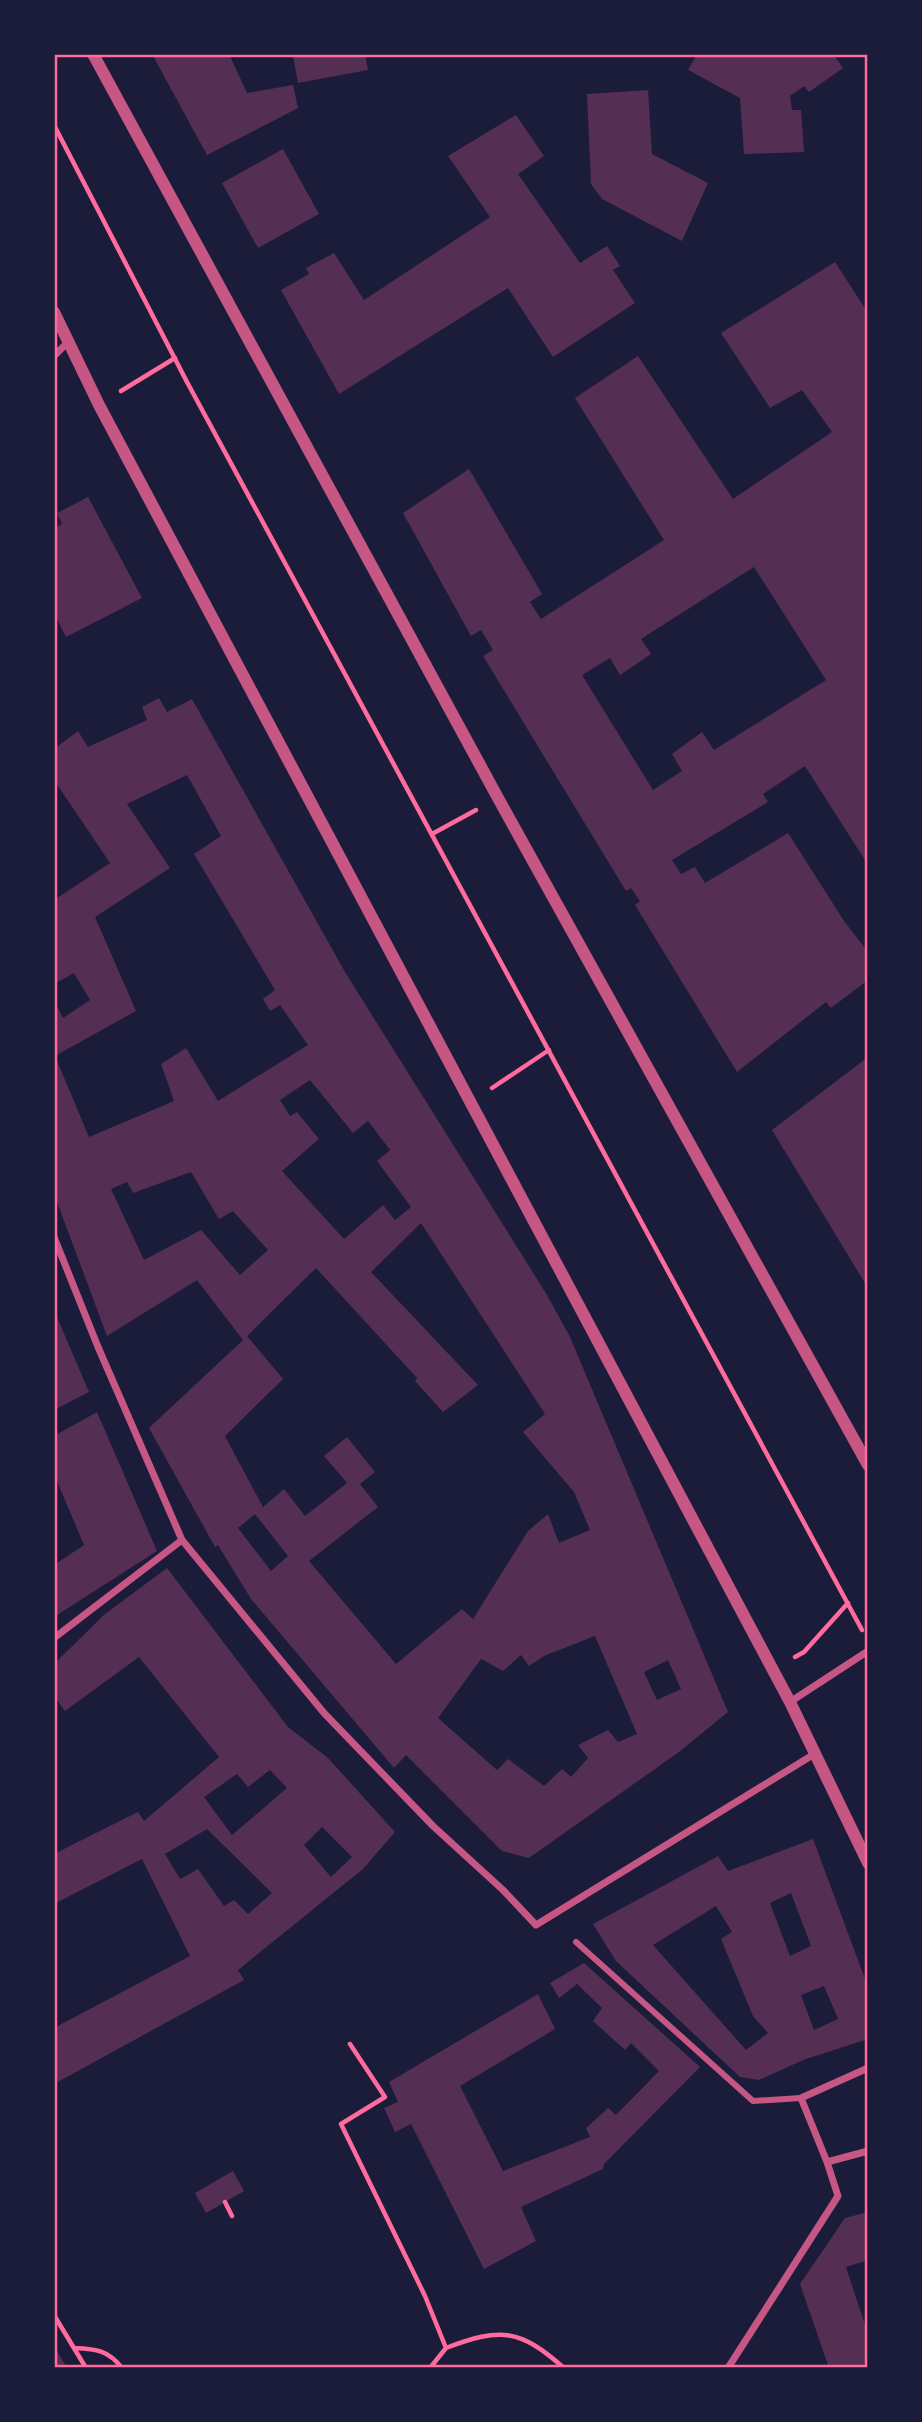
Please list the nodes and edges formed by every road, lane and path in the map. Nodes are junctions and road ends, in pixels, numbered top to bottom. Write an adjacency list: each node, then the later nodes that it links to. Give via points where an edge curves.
1 (93, 54): 8 (street)
2 (54, 125): 6 (path)
3 (54, 312): 4 (street)
4 (69, 341): 5 (street); 7 (street)
5 (54, 356)
6 (175, 358): 7 (path); 9 (path)
7 (99, 405): 11 (street)
8 (498, 798): 9 (path); 13 (street)
9 (432, 834): 10 (path)
10 (549, 1050): 11 (path); 15 (path)
11 (471, 1102): 19 (street)
12 (54, 1237): 14 (street)
13 (868, 1465)
14 (182, 1540): 16 (street); 21 (street, via 324,1713 536,1925)
15 (848, 1604): 17 (path); 19 (path, via 804,1652)
16 (54, 1638)
17 (868, 1640)
18 (868, 1651): 20 (street)
19 (773, 1670): 20 (street)
20 (790, 1702): 21 (street)
21 (816, 1752): 22 (street)
22 (868, 1863)
23 (576, 1942): 26 (street, via 753,2101)
24 (350, 2044): 33 (path, via 385,2096 341,2124)
25 (868, 2068): 26 (street)
26 (801, 2098): 28 (street)
27 (868, 2151): 28 (street)
28 (827, 2162): 38 (street, via 838,2196)
29 (225, 2202): 30 (path)
30 (232, 2216)
31 (54, 2315): 32 (path)
32 (74, 2348): 34 (path); 35 (path, via 103,2350)
33 (446, 2348): 36 (path); 37 (path, via 506,2332 524,2338)
34 (86, 2368)
35 (122, 2368)
36 (430, 2368)
37 (564, 2368)
38 (728, 2368)

